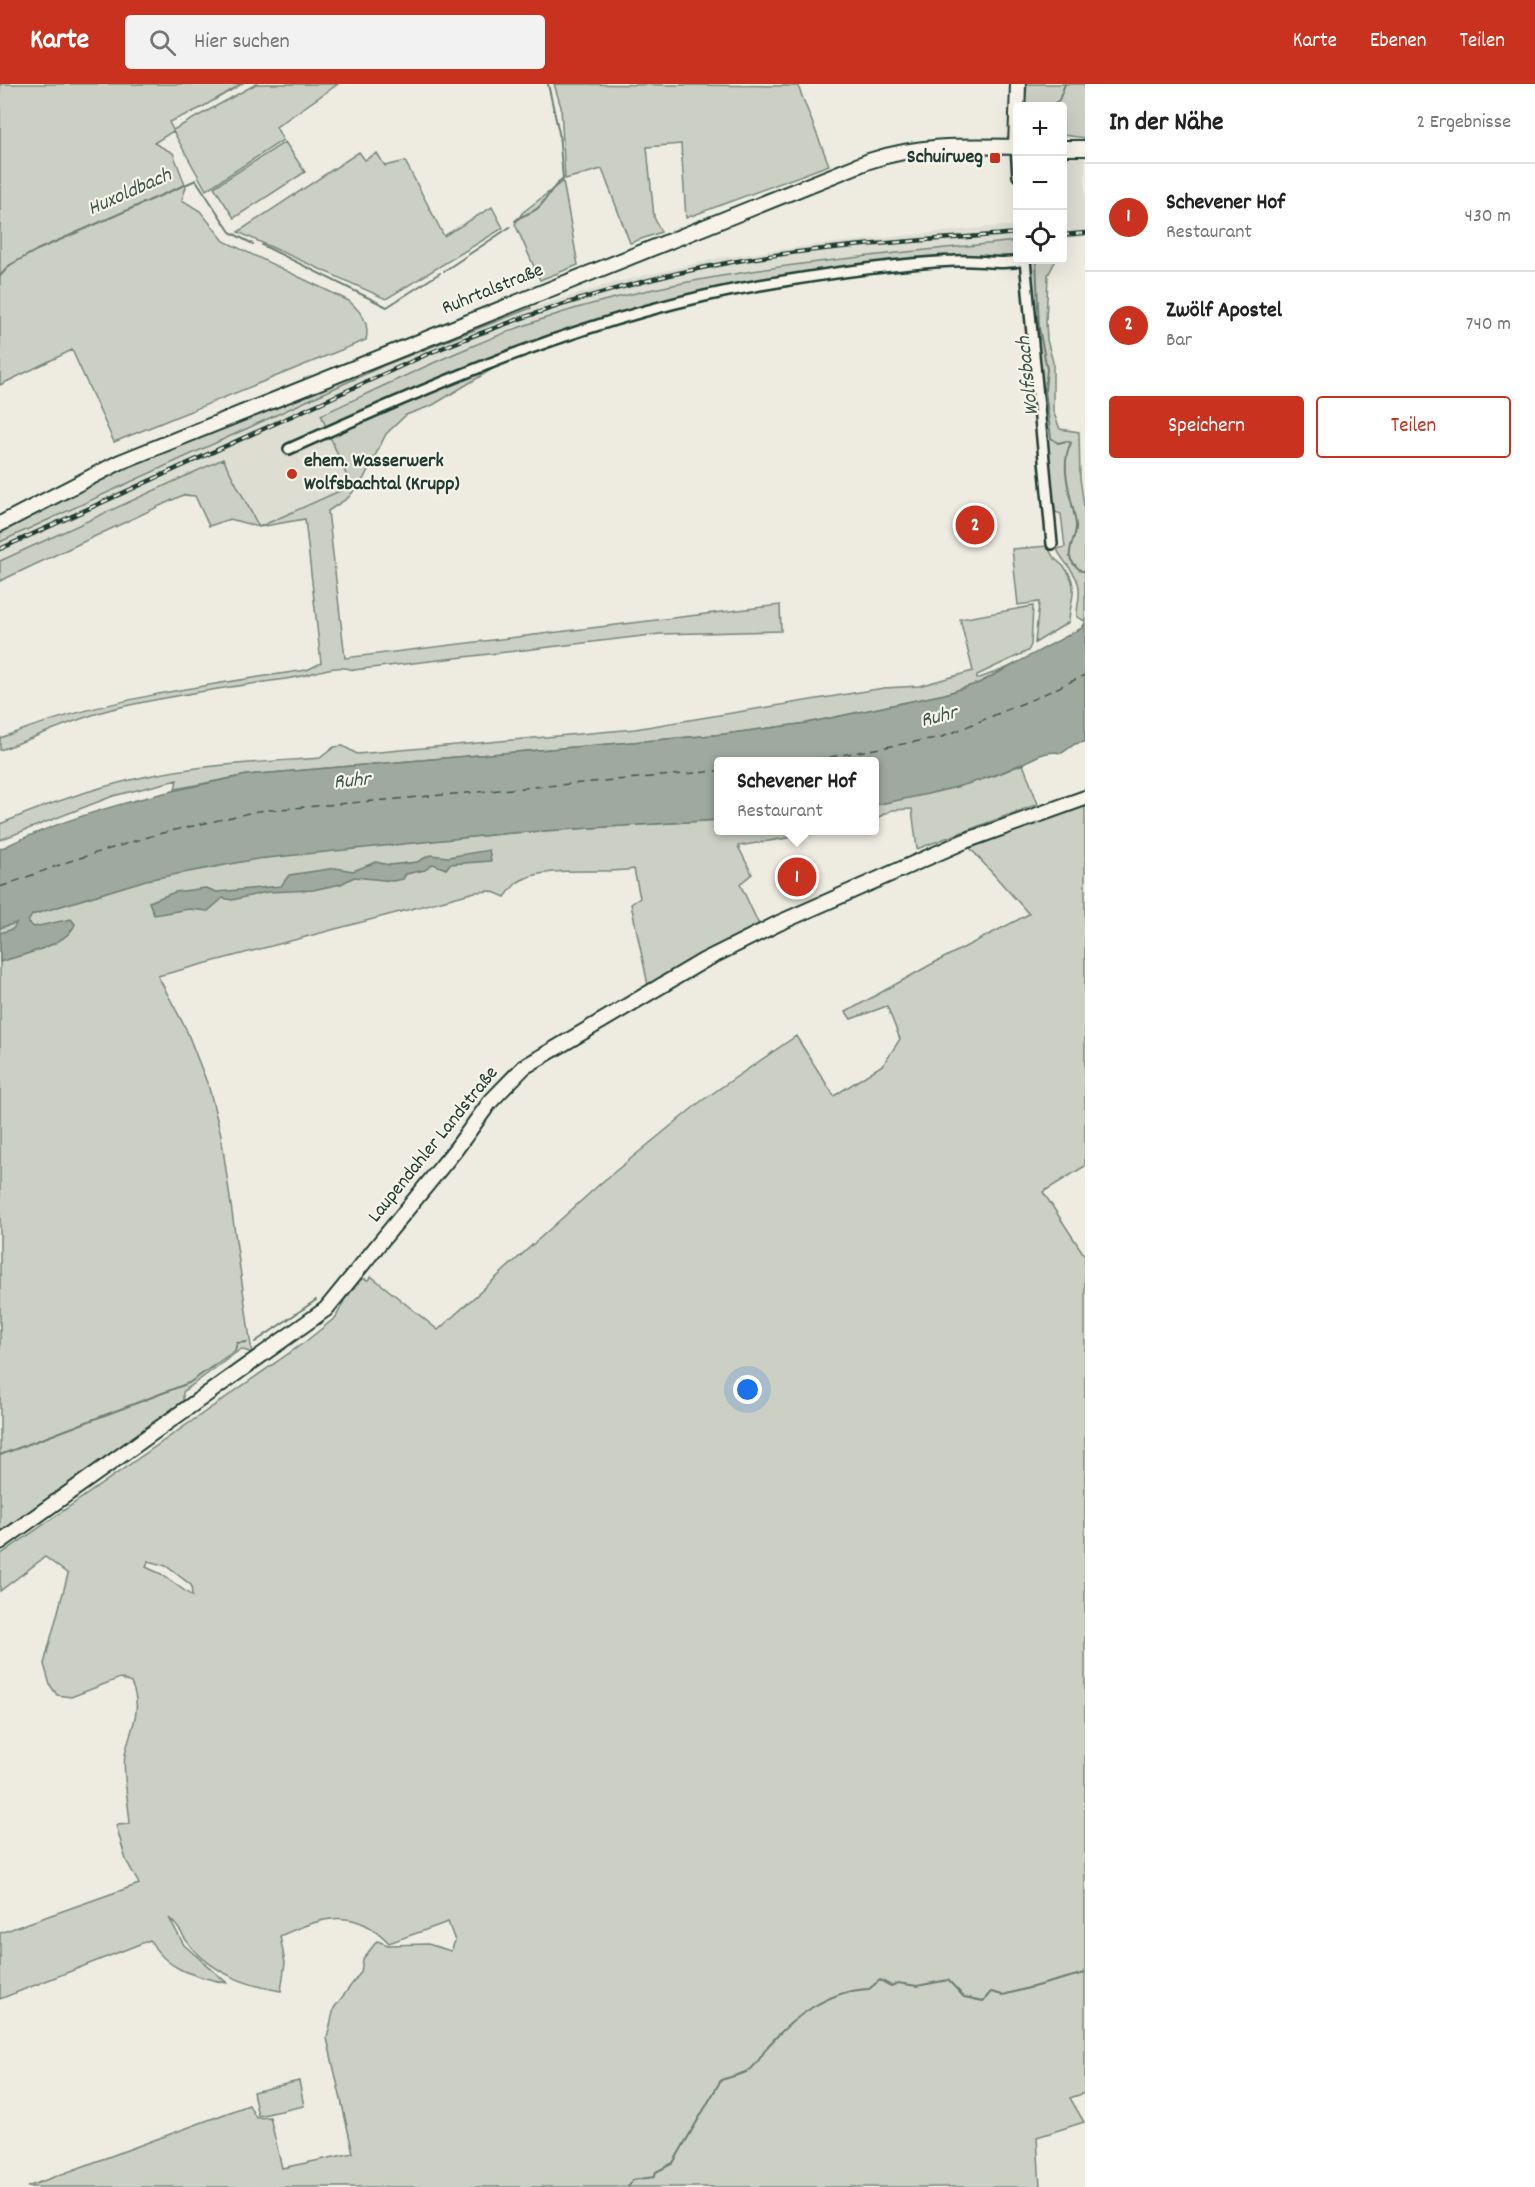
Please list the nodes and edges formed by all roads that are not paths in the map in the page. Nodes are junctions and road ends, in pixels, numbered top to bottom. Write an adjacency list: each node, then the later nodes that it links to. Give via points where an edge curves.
1 (1017, 84): 2 (main road)
2 (1017, 102)
3 (1013, 147): 9 (main road, Ruhrtalstraße, via 934,146 895,152 863,163 120,462)
4 (1067, 148): 5 (main road)
5 (1085, 148)
6 (1013, 263): 8 (street, via 956,260 829,274 682,302 538,346 403,397)
7 (1025, 264): 10 (street)
8 (289, 449)
9 (0, 524)
10 (1052, 544)
11 (1085, 798): 12 (main road, Laupendahler Landstraße, via 955,845 779,923 703,962 524,1067 490,1102 326,1309)
12 (0, 1542)

